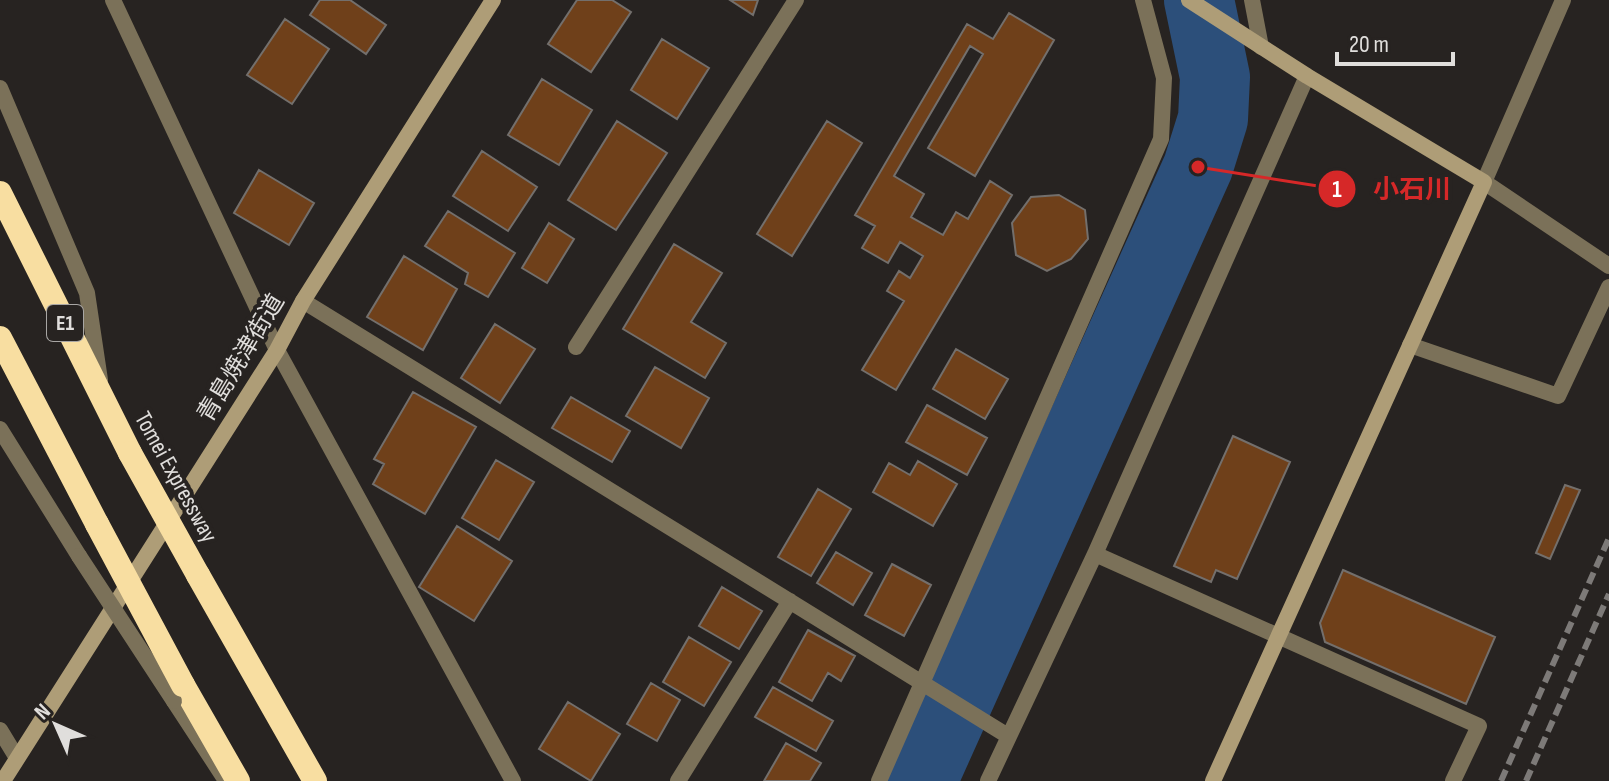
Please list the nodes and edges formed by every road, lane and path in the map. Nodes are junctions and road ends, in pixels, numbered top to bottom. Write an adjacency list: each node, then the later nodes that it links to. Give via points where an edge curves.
1 (113, 0): 19 (street)
2 (493, 0): 15 (street, 青島焼津街道)
3 (796, 0): 18 (street)
4 (1143, 0): 25 (street, via 1164,78 1161,139)
5 (1189, 0): 8 (street)
6 (1252, 0): 8 (street)
7 (1563, 0): 11 (street)
8 (1261, 47): 9 (street)
9 (1307, 76): 11 (street); 22 (street)
10 (0, 88): 20 (street, via 87,293)
11 (1484, 182): 13 (street); 17 (street)
12 (0, 193): 20 (highway, Tomei Expressway / E1)
13 (1609, 266)
14 (1609, 287): 17 (street, via 1558,396)
15 (303, 301): 19 (street, 青島焼津街道); 23 (street)
16 (0, 338): 26 (highway, bridge)
17 (1410, 345): 24 (street)
18 (576, 347)
19 (277, 350): 29 (street, 青島焼津街道); 34 (street)
20 (103, 398): 33 (highway, Tomei Expressway / E1, bridge)
21 (0, 429): 26 (street, bridge, via 79,556)
22 (1095, 554): 24 (street); 28 (street)
23 (790, 601): 25 (street); 35 (street)
24 (1279, 636): 38 (street); 39 (street, via 1479,726)
25 (924, 685): 28 (street); 36 (street)
26 (178, 693): 31 (street); 32 (highway)
27 (0, 730): 29 (street)
28 (1008, 736): 37 (street)
29 (17, 758): 30 (street, 青島焼津街道)
30 (3, 781)
31 (226, 781)
32 (238, 781)
33 (315, 781)
34 (513, 781)
35 (678, 781)
36 (879, 781)
37 (988, 781)
38 (1213, 781)
39 (1453, 781)

